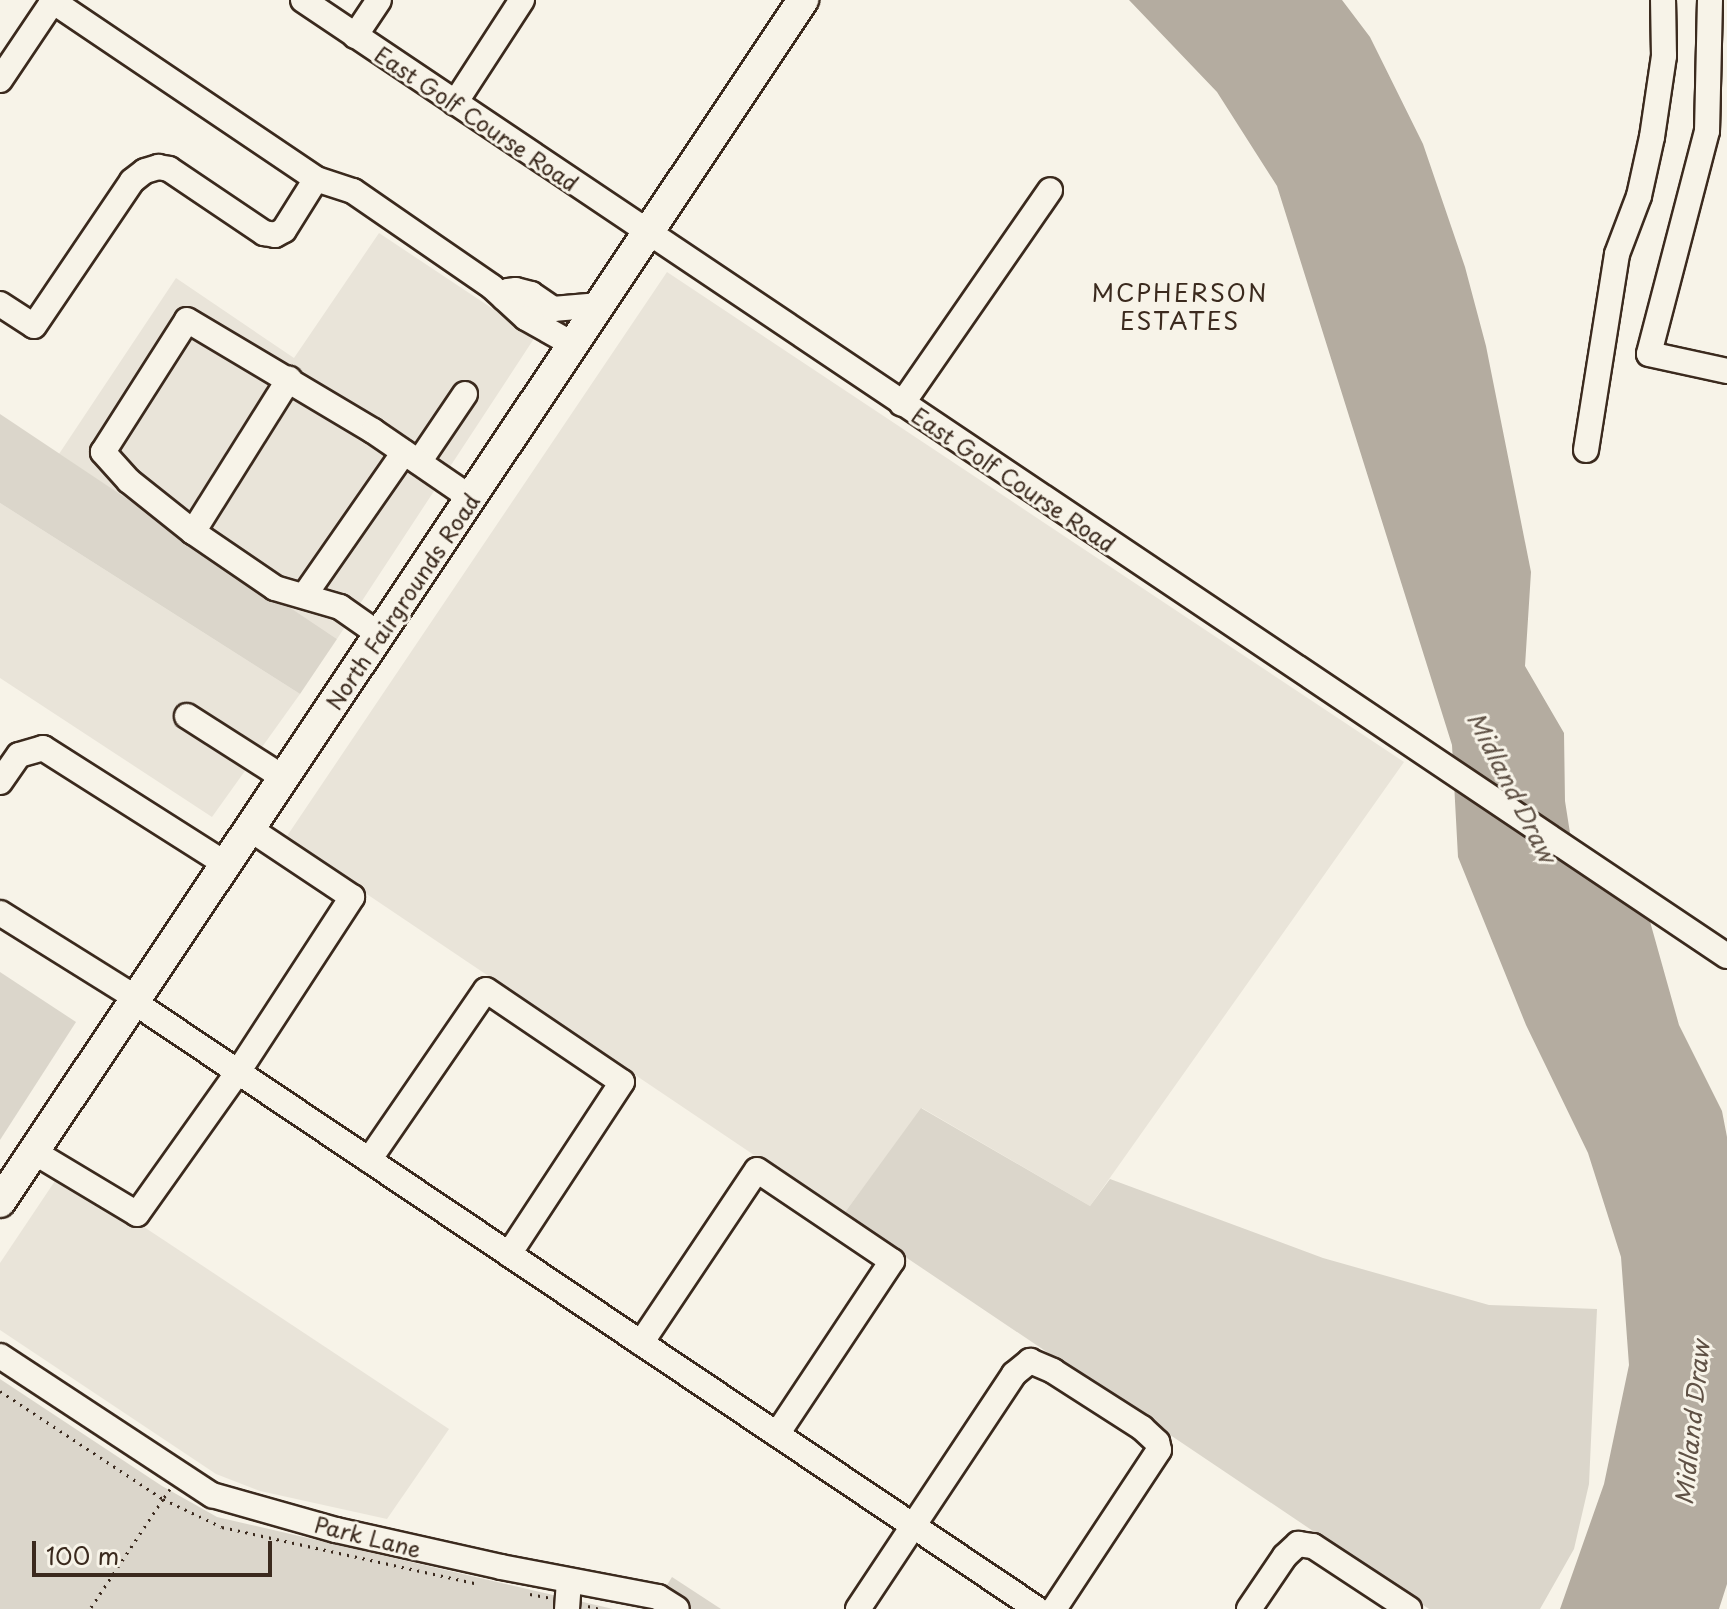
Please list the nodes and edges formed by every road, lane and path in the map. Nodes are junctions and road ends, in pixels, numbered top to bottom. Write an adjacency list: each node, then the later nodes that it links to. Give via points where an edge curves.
1 (303, 0): 8 (street, East Golf Course Road)
2 (379, 0): 8 (street)
3 (522, 0): 10 (street)
4 (803, 0): 13 (main road, North Fairgrounds Road)
5 (1663, 0): 22 (street, via 1664,56 1652,137 1639,196 1617,254)
6 (1710, 0): 18 (street, via 1707,131 1649,354)
7 (52, 1): 9 (street); 11 (street)
8 (355, 36): 10 (street, East Golf Course Road)
9 (0, 80)
10 (455, 103): 13 (street, East Golf Course Road)
11 (316, 179): 14 (street, via 353,191); 15 (street, via 284,230 275,235 264,233 169,169 145,171 132,181 34,326)
12 (1050, 190): 21 (street)
13 (648, 234): 16 (main road, North Fairgrounds Road); 21 (street, East Golf Course Road)
14 (504, 298): 16 (street, via 516,290 553,309); 17 (street, via 526,318)
15 (0, 304)
16 (600, 305): 17 (main road, North Fairgrounds Road)
17 (574, 345): 24 (main road, North Fairgrounds Road)
18 (1727, 371)
19 (289, 379): 23 (street); 25 (street); 25 (street, via 187,320 103,452 129,481)
20 (465, 394): 23 (street)
21 (902, 404): 34 (street, East Golf Course Road)
22 (1586, 450)
23 (411, 457): 24 (street); 26 (street)
24 (471, 498): 27 (main road, North Fairgrounds Road)
25 (193, 532): 26 (street, via 275,588)
26 (304, 596): 27 (street, via 340,607)
27 (380, 635): 29 (main road, North Fairgrounds Road)
28 (187, 716): 29 (street)
29 (284, 778): 31 (main road, North Fairgrounds Road)
30 (0, 782): 32 (street, via 19,755 43,748)
31 (250, 829): 32 (main road, North Fairgrounds Road); 36 (street, via 352,897)
32 (226, 864): 35 (main road, North Fairgrounds Road)
33 (0, 913): 35 (street)
34 (1727, 956)
35 (135, 1000): 36 (street); 37 (main road, North Fairgrounds Road)
36 (238, 1072): 37 (street, via 137,1214); 38 (street)
37 (34, 1152): 39 (main road, North Fairgrounds Road)
38 (369, 1160): 40 (street); 40 (street, via 486,990 622,1082)
39 (0, 1202)
40 (509, 1254): 41 (street)
41 (641, 1343): 44 (street); 44 (street, via 757,1170 892,1261)
42 (0, 1356): 46 (street, Park Lane, via 212,1495 336,1530)
43 (0, 1391): 47 (path, via 163,1499)
44 (777, 1434): 45 (street)
45 (912, 1525): 50 (street); 51 (street); 52 (street, via 1021,1365 1030,1361 1053,1371 1142,1428 1159,1450)
46 (569, 1581): 48 (street); 49 (street, Park Lane, via 658,1597)
47 (90, 1609)
48 (567, 1609)
49 (677, 1609)
50 (858, 1609)
51 (1037, 1609)
52 (1054, 1609)
53 (1249, 1609): 54 (street, via 1298,1544 1313,1546)
54 (1409, 1609)

